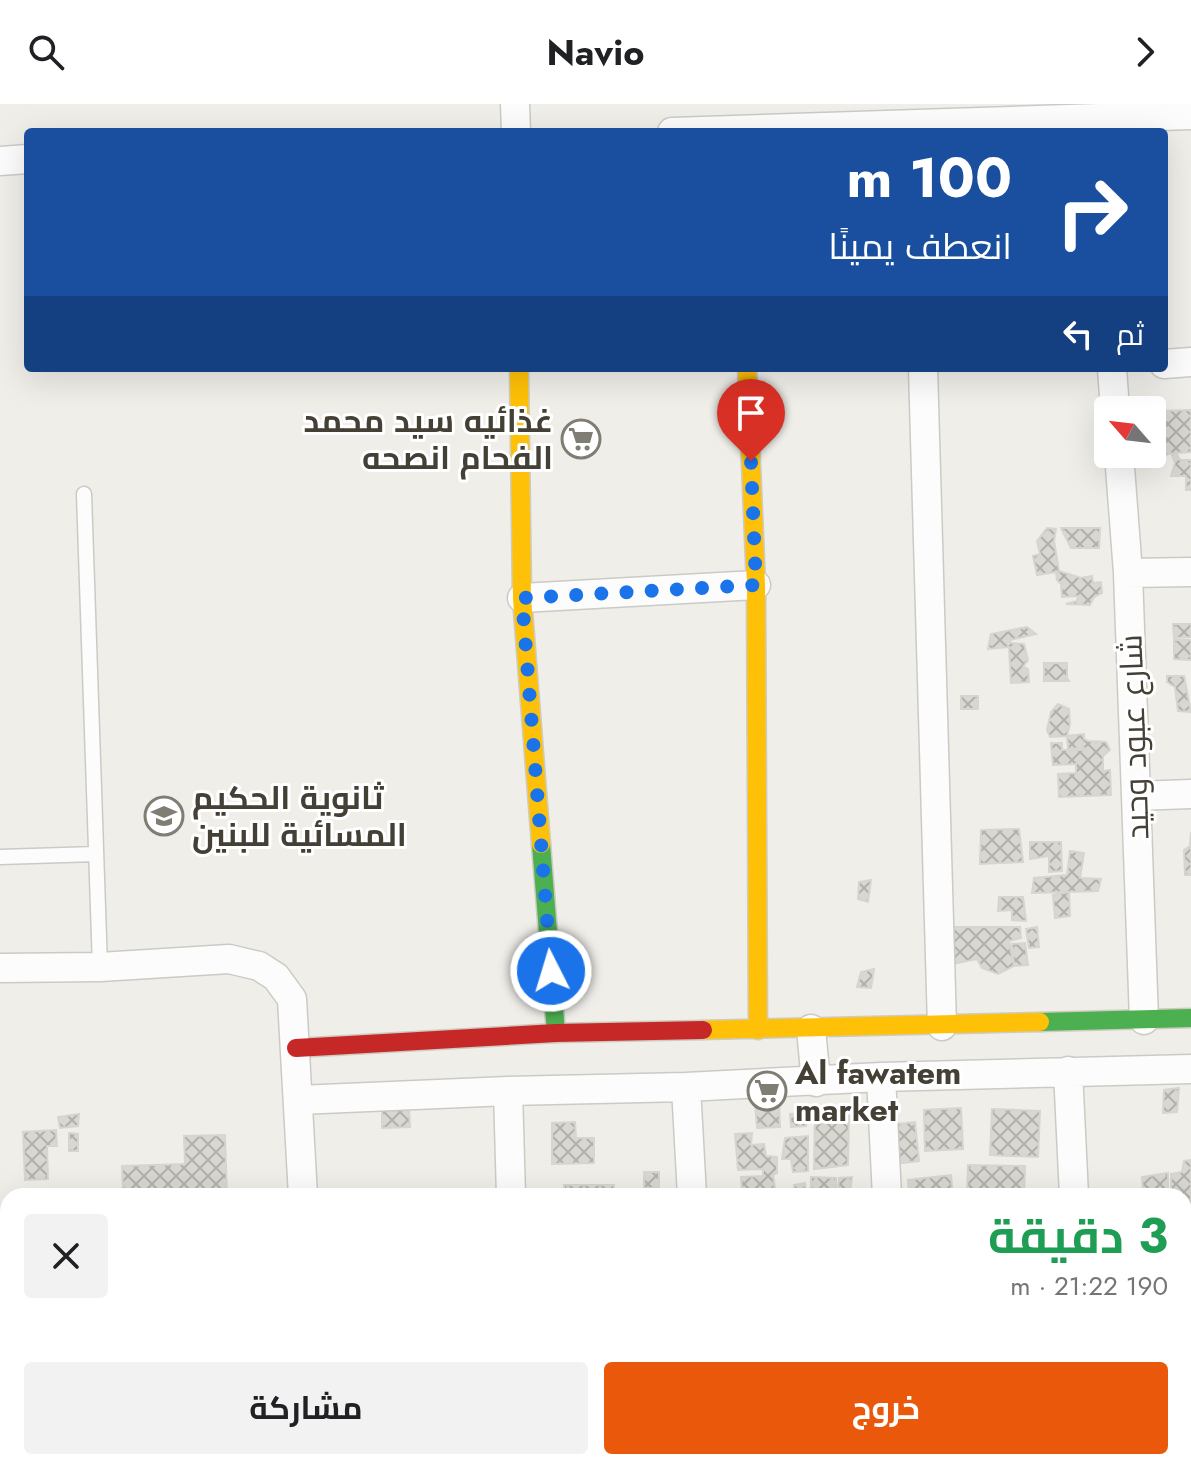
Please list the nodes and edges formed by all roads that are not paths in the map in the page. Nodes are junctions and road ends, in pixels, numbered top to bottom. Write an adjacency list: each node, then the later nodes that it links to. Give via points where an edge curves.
1 (515, 104): 4 (street)
2 (1191, 115): 3 (street)
3 (1095, 125): 5 (street)
4 (516, 128)
5 (916, 128)
6 (24, 159): 7 (street)
7 (0, 161)
8 (1191, 362): 9 (street)
9 (1168, 364)
10 (519, 372): 20 (street)
11 (747, 372): 19 (street)
12 (923, 372): 29 (street)
13 (1112, 372): 14 (street)
14 (1114, 396)
15 (1120, 468): 18 (street, شارع عبود وحيد)
16 (84, 494): 23 (lane)
17 (1191, 572): 18 (street)
18 (1128, 573): 22 (street, شارع عبود وحيد)
19 (756, 585): 20 (street); 31 (street)
20 (522, 598): 32 (street)
21 (1191, 794): 22 (street)
22 (1136, 796): 28 (street, شارع عبود وحيد)
23 (96, 854): 24 (lane); 25 (lane)
24 (0, 857)
25 (100, 967): 26 (street); 33 (street, via 229,959 259,966 276,977 292,999)
26 (0, 968)
27 (1191, 1018): 28 (street)
28 (1144, 1020): 29 (street)
29 (942, 1026): 30 (street)
30 (811, 1029): 31 (street); 37 (street)
31 (758, 1030): 32 (street)
32 (556, 1033): 33 (street)
33 (296, 1048): 40 (street)
34 (1191, 1069): 35 (street)
35 (1068, 1071): 36 (street); 45 (street)
36 (881, 1077): 37 (street); 44 (street)
37 (816, 1082): 38 (street)
38 (686, 1087): 39 (street); 43 (street)
39 (508, 1091): 40 (street); 42 (street)
40 (299, 1100): 41 (street)
41 (303, 1188)
42 (511, 1188)
43 (692, 1188)
44 (887, 1188)
45 (1074, 1188)

